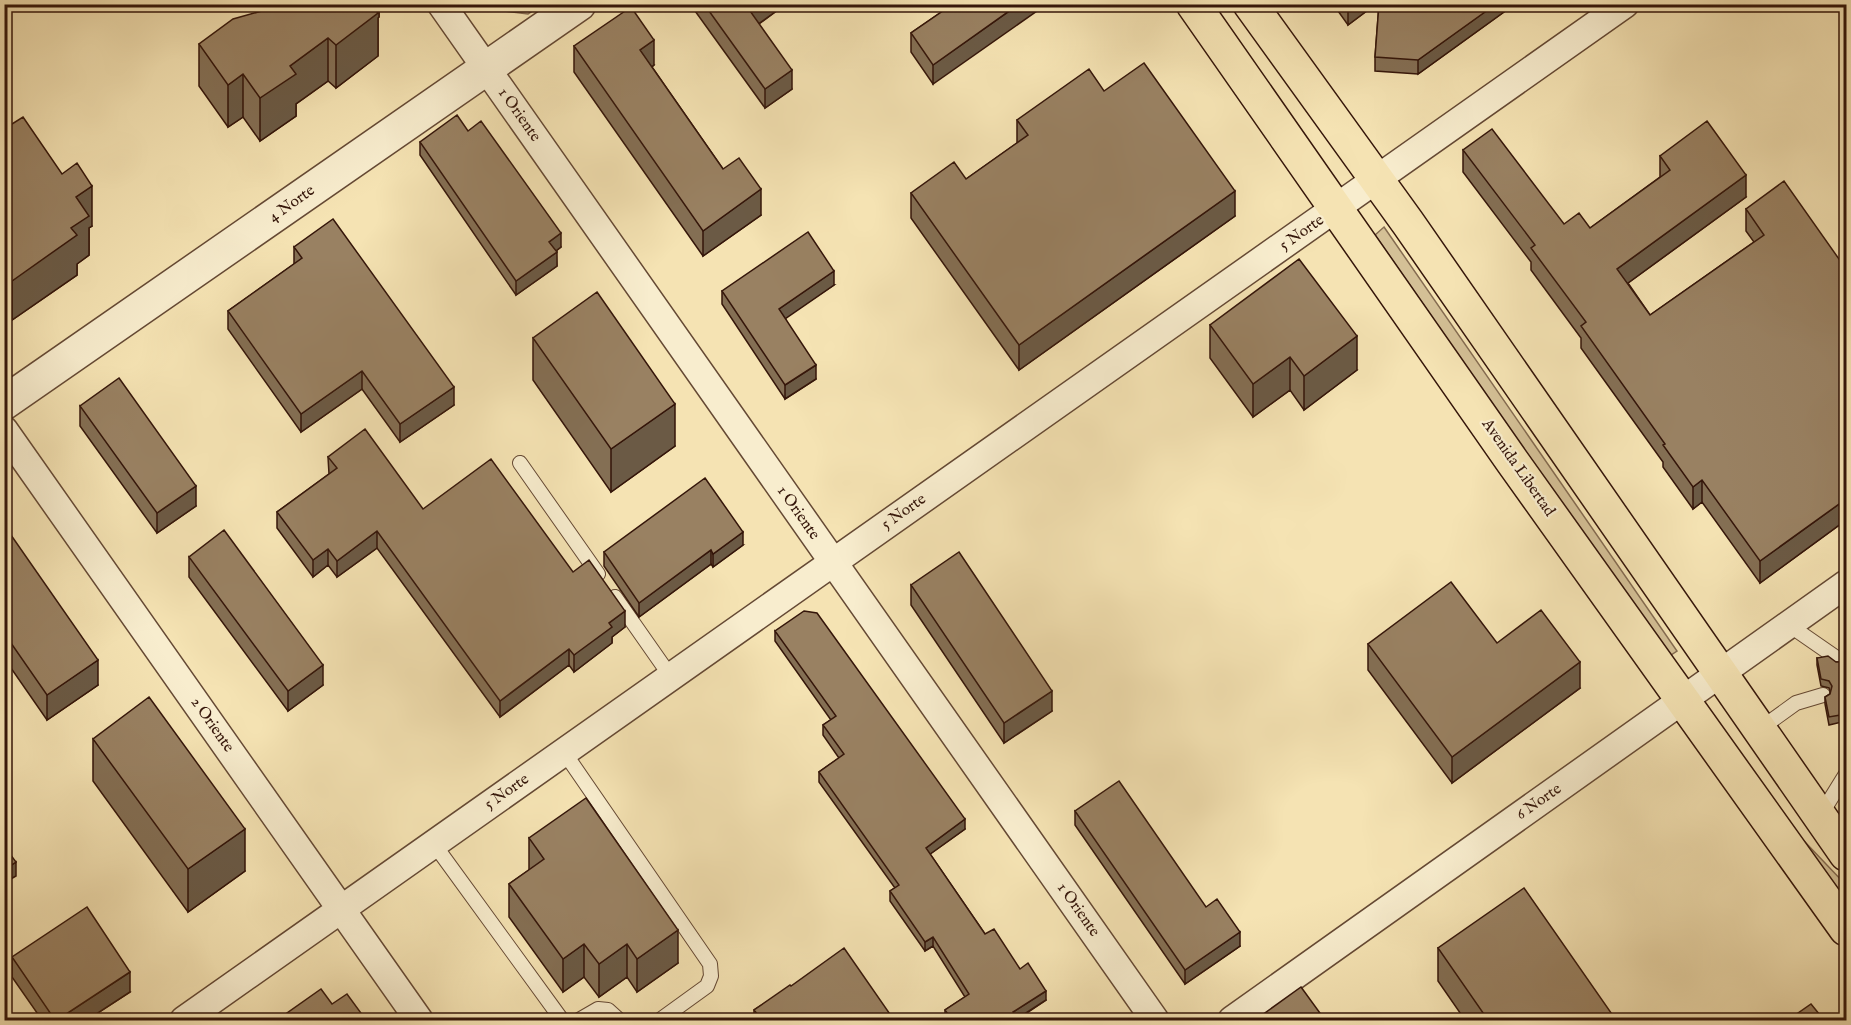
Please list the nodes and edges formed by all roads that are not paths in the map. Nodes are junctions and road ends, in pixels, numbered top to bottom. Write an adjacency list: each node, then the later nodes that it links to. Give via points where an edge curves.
1 (441, 4): 6 (street, 1 Oriente)
2 (579, 4): 6 (street, 4 Norte)
3 (1193, 4): 8 (main road, Avenida Libertad)
4 (1250, 4): 7 (main road)
5 (1625, 4): 7 (street, 5 Norte)
6 (487, 69): 9 (street, 4 Norte); 12 (street, 1 Oriente)
7 (1377, 179): 8 (street, 5 Norte); 16 (main road)
8 (1336, 208): 12 (street, 5 Norte); 19 (main road, Avenida Libertad)
9 (4, 403)
10 (4, 430): 26 (street, 2 Oriente)
11 (520, 463): 17 (lane)
12 (833, 562): 17 (street, 5 Norte); 34 (street, 1 Oriente)
13 (1846, 584): 14 (street, 6 Norte)
14 (1789, 625): 15 (lane); 16 (street, 6 Norte)
15 (1841, 661)
16 (1720, 673): 19 (street, 6 Norte); 20 (main road)
17 (672, 677): 21 (street, 5 Norte)
18 (1823, 695): 20 (lane, via 1796,704)
19 (1683, 699): 27 (main road, Avenida Libertad); 35 (street, 6 Norte)
20 (1759, 729): 23 (main road)
21 (564, 752): 24 (street, 5 Norte); 33 (lane, via 710,963 711,976 706,986)
22 (1846, 774): 23 (lane)
23 (1820, 816): 25 (main road)
24 (434, 844): 26 (street, 5 Norte); 30 (lane)
25 (1846, 854)
26 (341, 910): 28 (street, 5 Norte); 29 (street, 2 Oriente)
27 (1846, 929)
28 (184, 1020)
29 (419, 1020)
30 (562, 1020)
31 (579, 1020): 32 (lane, via 598,1009 608,1010)
32 (619, 1020)
33 (660, 1020)
34 (1155, 1020)
35 (1232, 1020)

